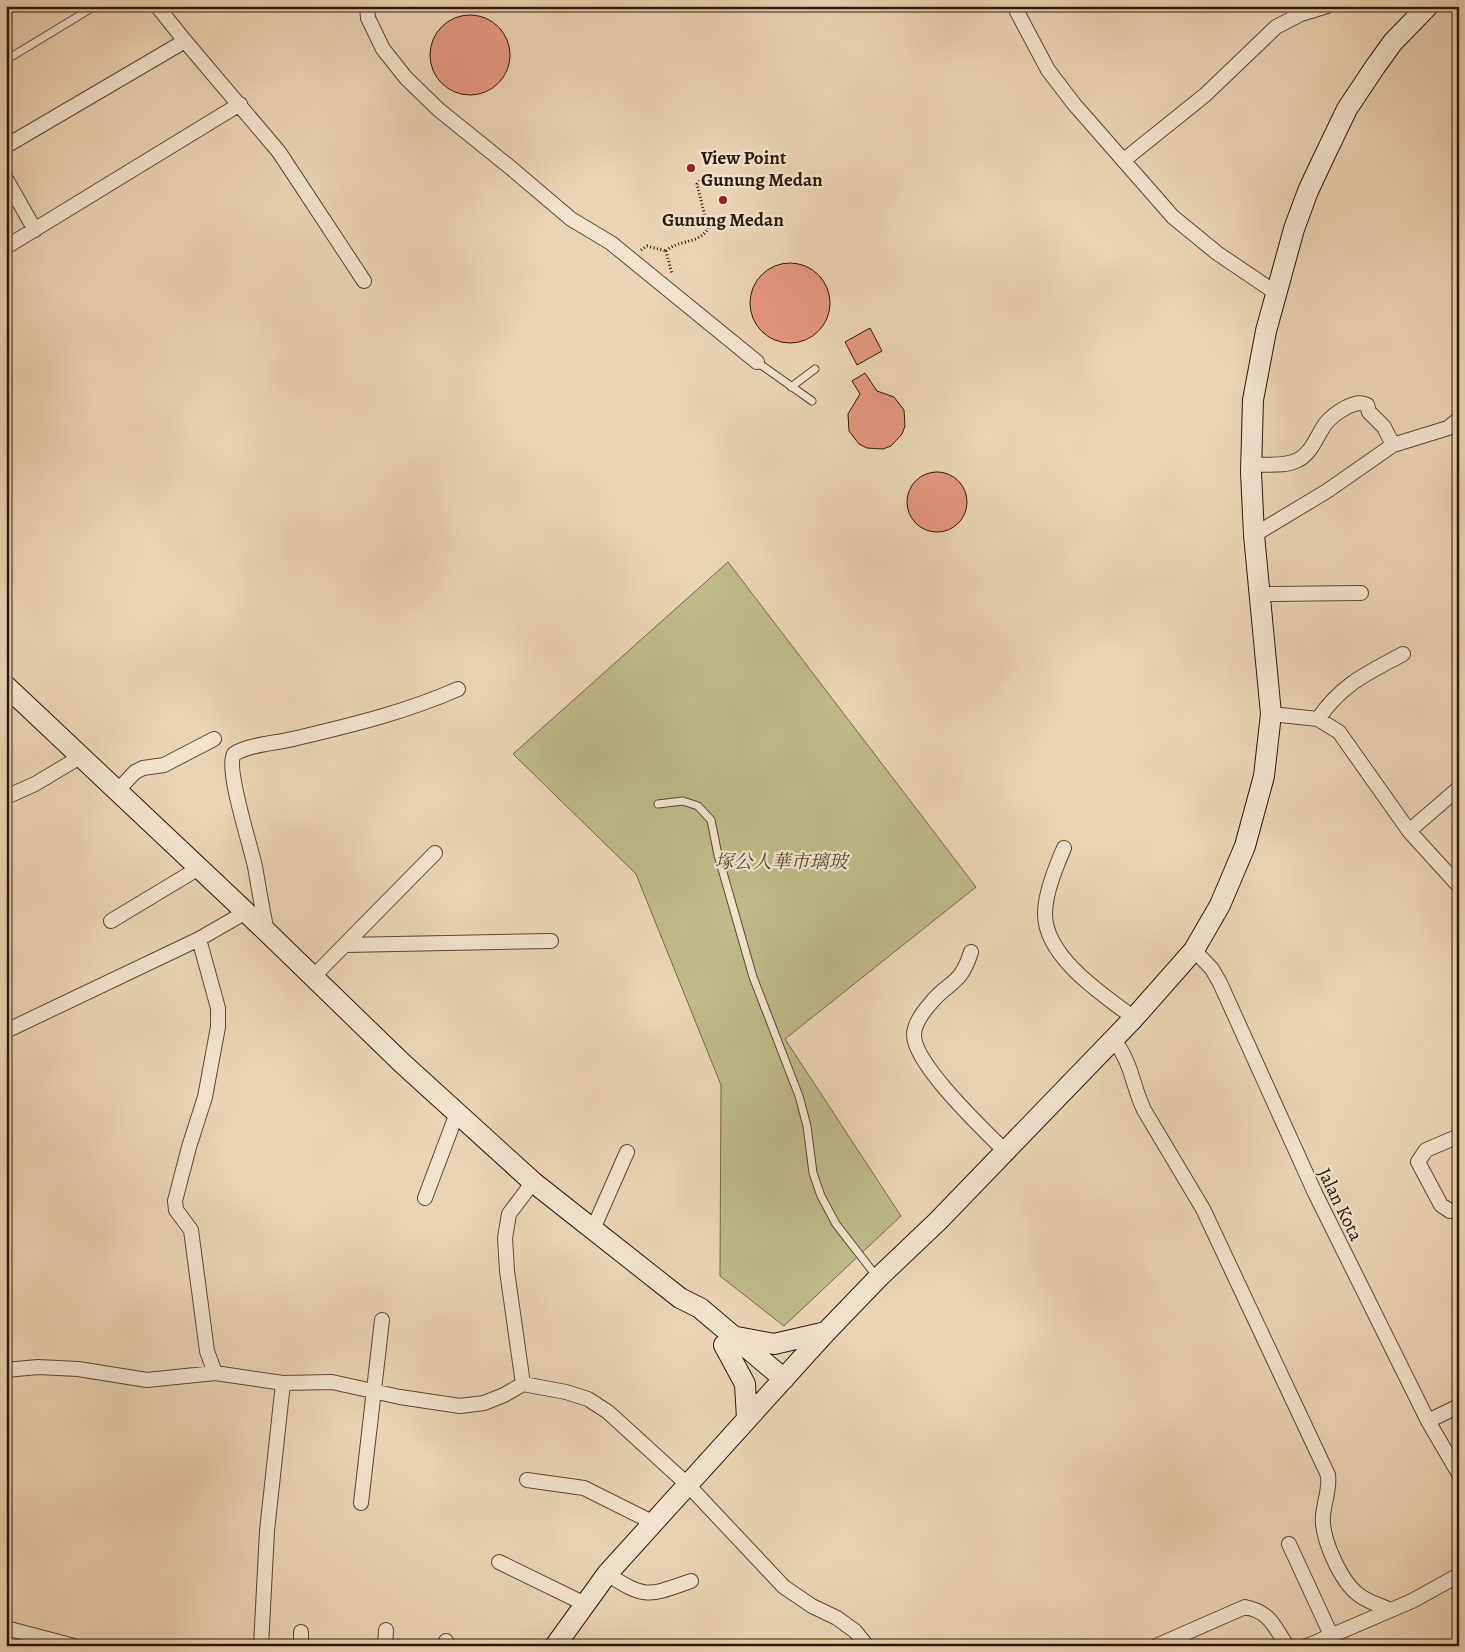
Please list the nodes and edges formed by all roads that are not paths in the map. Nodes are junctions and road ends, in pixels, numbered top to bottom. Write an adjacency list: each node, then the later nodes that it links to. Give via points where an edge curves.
1 (95, 6): 8 (lane)
2 (157, 6): 7 (street)
3 (368, 6): 17 (street, via 368,18 384,49 406,78 439,110 570,219 611,242)
4 (1014, 6): 11 (street, via 1048,70)
5 (1327, 6): 11 (street, via 1301,14 1276,27 1205,95)
6 (1428, 6): 16 (main road, via 1393,42 1347,109 1308,191)
7 (184, 41): 9 (street); 10 (street)
8 (6, 60)
9 (240, 104): 13 (street); 15 (street, via 279,152)
10 (6, 146)
11 (1124, 160): 16 (street, via 1173,216)
12 (6, 179): 13 (street)
13 (35, 230): 14 (street)
14 (6, 247)
15 (364, 281)
16 (1276, 293): 23 (main road, via 1254,400)
17 (757, 362): 19 (lane)
18 (815, 369): 19 (lane)
19 (791, 386): 20 (lane)
20 (812, 401)
21 (1459, 419): 22 (street, via 1448,428)
22 (1393, 445): 23 (street, via 1384,427 1369,412 1367,405 1360,402 1327,423 1300,459 1289,463); 24 (street, via 1319,496)
23 (1251, 465): 24 (main road)
24 (1254, 535): 26 (main road)
25 (1361, 593): 26 (street)
26 (1260, 594): 30 (main road)
27 (1402, 654): 31 (street, via 1341,691)
28 (6, 686): 33 (main road)
29 (458, 689): 45 (street, via 396,713 234,754 232,763 238,798)
30 (1271, 714): 31 (street); 49 (main road, via 1264,776 1245,846 1220,905)
31 (1318, 719): 38 (street, via 1339,732)
32 (214, 739): 35 (street, via 164,765 135,772)
33 (82, 756): 35 (main road); 36 (street)
34 (1459, 788): 38 (street)
35 (118, 790): 41 (main road)
36 (6, 797)
37 (658, 804): 63 (lane, via 684,800 698,806 711,820 753,977 799,1096 813,1172 821,1196 836,1224)
38 (1410, 831): 42 (street)
39 (1064, 848): 52 (street, via 1046,904 1046,926 1075,972)
40 (435, 854): 48 (street)
41 (199, 868): 43 (main road); 44 (street)
42 (1459, 886)
43 (246, 912): 45 (main road); 46 (street)
44 (111, 920)
45 (267, 932): 51 (main road)
46 (199, 939): 53 (street); 68 (street, via 218,1008 218,1027 205,1098 175,1201 176,1210 191,1230 207,1351)
47 (551, 941): 48 (street)
48 (345, 945): 51 (street)
49 (1194, 950): 52 (main road); 75 (street, Jalan Kota, via 1220,983 1315,1193)
50 (971, 952): 57 (street, via 960,978 931,1003 919,1020 914,1034 915,1044 955,1100)
51 (313, 977): 55 (main road)
52 (1134, 1018): 54 (main road)
53 (6, 1031)
54 (1113, 1039): 57 (main road); 87 (street, via 1126,1055 1144,1110 1203,1209 1328,1475 1323,1518 1332,1554 1347,1583 1358,1595)
55 (457, 1113): 59 (main road); 60 (street)
56 (1459, 1136): 61 (street, via 1426,1150 1418,1162 1441,1205 1450,1212)
57 (1005, 1151): 63 (main road)
58 (627, 1152): 62 (street)
59 (533, 1182): 62 (main road); 70 (street, via 509,1214 505,1238)
60 (425, 1198)
61 (1459, 1211)
62 (593, 1229): 66 (main road, via 685,1302 693,1317)
63 (878, 1278): 65 (main road)
64 (382, 1320): 72 (street)
65 (826, 1332): 66 (main road, via 774,1344); 71 (main road)
66 (728, 1340): 71 (main road); 74 (main road, via 745,1384)
67 (6, 1370): 68 (street, via 38,1367 78,1369 147,1380)
68 (215, 1373): 69 (street)
69 (283, 1383): 72 (street, via 332,1382); 92 (street, via 267,1531)
70 (523, 1384): 72 (street, via 484,1403 460,1406); 78 (street, via 566,1392 595,1403)
71 (779, 1384): 74 (main road)
72 (374, 1391): 79 (street)
73 (1459, 1406): 75 (street)
74 (748, 1419): 78 (main road)
75 (1428, 1421): 76 (street, Jalan Kota)
76 (1459, 1474)
77 (527, 1480): 80 (street, via 584,1488)
78 (688, 1485): 80 (main road); 95 (street, via 784,1587 837,1618 855,1631)
79 (361, 1503)
80 (654, 1523): 83 (main road)
81 (1289, 1544): 90 (street)
82 (499, 1562): 86 (street)
83 (607, 1574): 85 (street, via 632,1590 650,1594); 86 (main road)
84 (1459, 1574): 87 (street)
85 (691, 1581)
86 (585, 1604): 94 (main road)
87 (1390, 1610): 90 (street)
88 (6, 1628): 91 (street)
89 (386, 1630): 93 (street)
90 (1331, 1636): 98 (street)
91 (74, 1646)
92 (261, 1646)
93 (385, 1646)
94 (555, 1646)
95 (867, 1646)
96 (1156, 1646): 97 (street, via 1246,1607 1268,1616)
97 (1287, 1646)
98 (1307, 1646)

